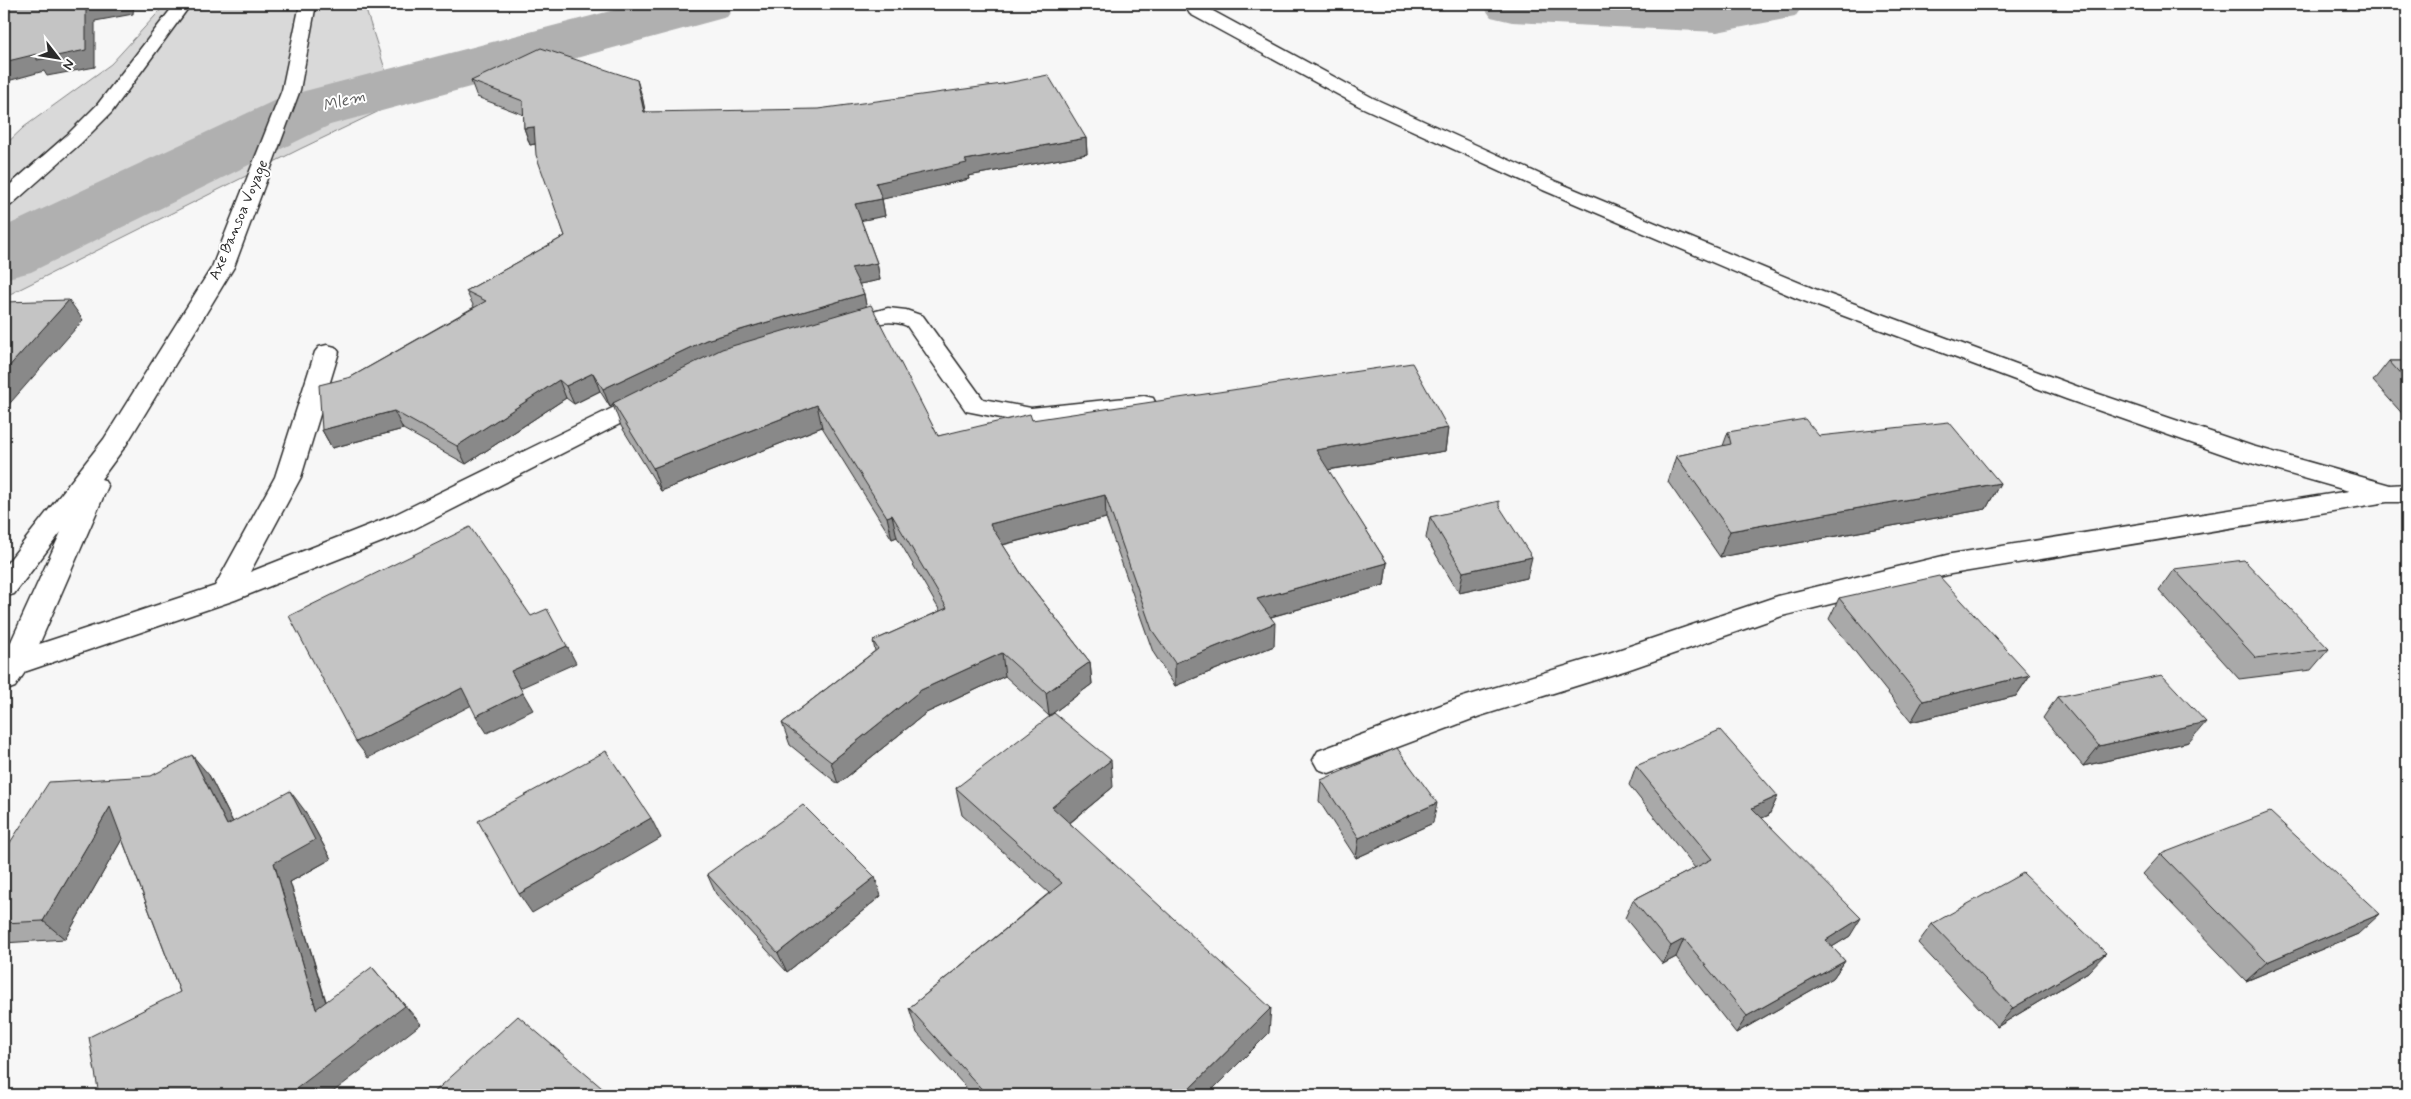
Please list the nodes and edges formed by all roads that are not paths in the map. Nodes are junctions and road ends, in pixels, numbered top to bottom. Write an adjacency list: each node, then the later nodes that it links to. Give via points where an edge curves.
1 (183, 4): 4 (main road, via 104,109)
2 (308, 4): 9 (main road, Axe Bansoa Voyage, via 291,90 223,267)
3 (1192, 4): 10 (main road, via 1196,10 1366,102 1550,186 1804,292 2075,394 2243,452)
4 (4, 200)
5 (824, 332): 8 (main road, via 890,312 904,315 915,321 975,405 1031,416)
6 (327, 352): 12 (main road, via 288,477)
7 (667, 390): 12 (main road, via 402,524)
8 (1144, 404)
9 (113, 445): 11 (main road, Axe Bansoa Voyage); 13 (main road, Axe Bansoa Voyage)
10 (2399, 494): 14 (main road, via 1951,564 1787,604 1471,707)
11 (4, 587)
12 (225, 593): 13 (main road)
13 (8, 668)
14 (1330, 760)

